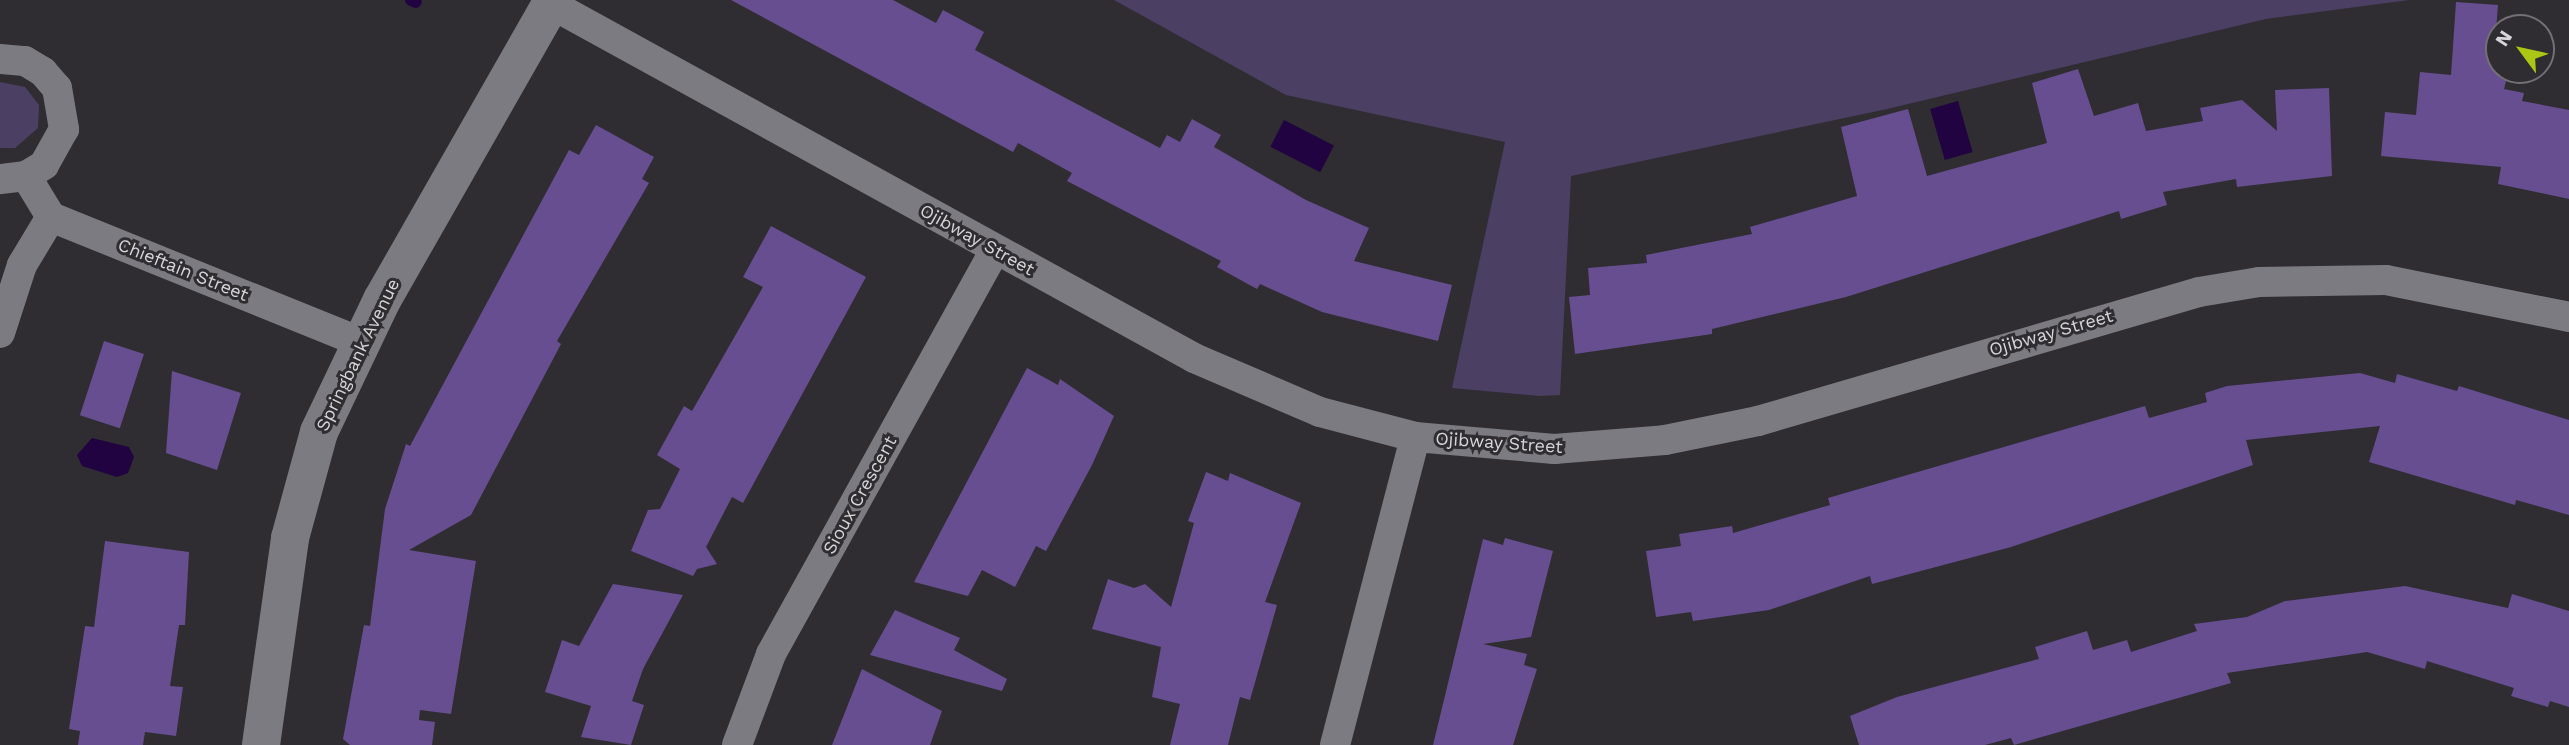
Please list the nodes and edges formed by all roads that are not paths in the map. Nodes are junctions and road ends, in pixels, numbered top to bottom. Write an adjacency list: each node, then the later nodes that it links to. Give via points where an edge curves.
1 (552, 2): 5 (street, Ojibway Street); 8 (main road, Springbank Avenue)
2 (0, 59): 3 (street, via 25,61 43,72 64,108 58,149)
3 (13, 177): 4 (street)
4 (51, 217): 7 (street, via 22,265); 8 (street, Chieftain Street)
5 (995, 250): 9 (street, Ojibway Street, via 1264,392); 11 (street, Sioux Crescent, via 771,654)
6 (2569, 317): 9 (street, Ojibway Street, via 2376,278 2259,282 2199,292 1758,421 1665,440 1554,449)
7 (0, 333)
8 (360, 342): 10 (main road, Springbank Avenue, via 320,432 297,506)
9 (1415, 437): 12 (street)
10 (261, 745)
11 (737, 745)
12 (1335, 745)

